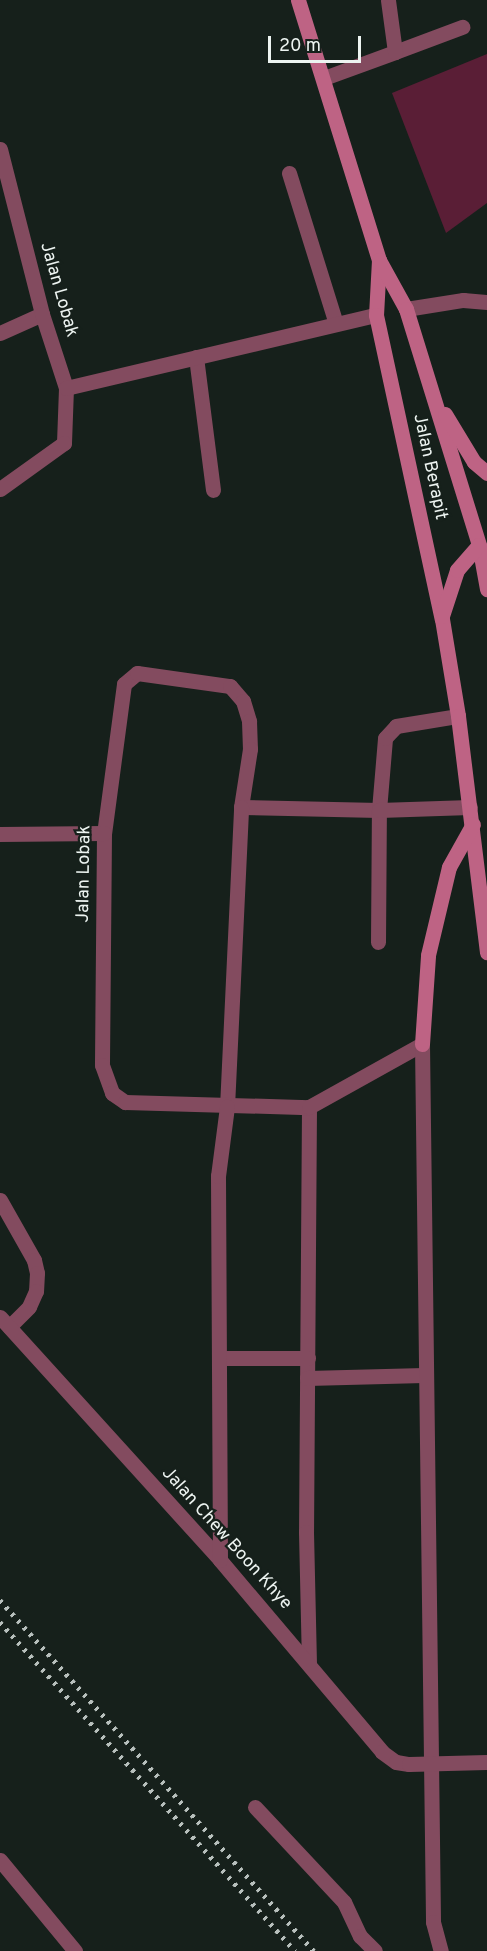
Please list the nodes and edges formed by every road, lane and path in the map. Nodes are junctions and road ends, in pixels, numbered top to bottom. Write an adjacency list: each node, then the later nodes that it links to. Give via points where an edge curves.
1 (298, 0): 7 (main road, Jalan Berapit)
2 (388, 0): 4 (street)
3 (400, 0): 4 (street)
4 (391, 27): 6 (street)
5 (462, 27): 6 (street)
6 (395, 52): 7 (street)
7 (324, 78): 11 (main road, Jalan Berapit)
8 (0, 149): 10 (street, Jalan Lobak)
9 (289, 173): 16 (street)
10 (4, 181): 14 (street, Jalan Lobak)
11 (379, 260): 13 (main road); 15 (main road, Jalan Berapit)
12 (487, 302): 13 (street, via 463,300)
13 (406, 309): 20 (main road)
14 (42, 314): 17 (street); 19 (street, Jalan Lobak)
15 (376, 315): 16 (street); 26 (main road, Jalan Berapit)
16 (336, 324): 18 (street)
17 (0, 333)
18 (196, 357): 19 (street); 23 (street)
19 (66, 388): 22 (street, Jalan Lobak, via 64,443)
20 (434, 396): 21 (main road, via 474,462); 24 (main road)
21 (487, 473)
22 (0, 489)
23 (213, 490)
24 (483, 544): 25 (main road); 26 (main road, via 457,570)
25 (487, 589)
26 (442, 619): 27 (main road, Jalan Berapit)
27 (458, 716): 29 (main road, Jalan Berapit); 30 (street, via 396,726 385,738)
28 (241, 807): 30 (street); 32 (street, Jalan Lobak, via 250,749 249,721 243,701 230,686 137,673 124,684); 37 (street)
29 (470, 807): 30 (street); 31 (main road, Jalan Berapit)
30 (379, 810): 34 (street)
31 (473, 824): 35 (main road, Jalan Berapit); 36 (main road, via 449,867 428,955)
32 (104, 833): 33 (street); 37 (street, Jalan Lobak, via 102,1065 112,1093 125,1102)
33 (0, 834)
34 (378, 942)
35 (487, 952)
36 (422, 1044): 38 (street); 43 (street)
37 (227, 1107): 38 (street); 41 (street, via 219,1176)
38 (309, 1107): 42 (street)
39 (0, 1200): 40 (street, via 34,1260 37,1273 36,1292 29,1306)
40 (4, 1322): 45 (street, Jalan Chew Boon Khye)
41 (219, 1358): 42 (street); 45 (street)
42 (308, 1358): 44 (street)
43 (424, 1375): 44 (street); 47 (street)
44 (307, 1378): 46 (street)
45 (220, 1560): 46 (street, Jalan Chew Boon Khye)
46 (309, 1663): 47 (street, Jalan Chew Boon Khye, via 382,1752 396,1762)
47 (432, 1762): 48 (street, Jalan Chew Boon Khye); 53 (street, via 433,1922)
48 (487, 1762)
49 (255, 1808): 52 (street, via 344,1902 360,1936)
50 (0, 1860): 51 (street)
51 (75, 1951)
52 (375, 1951)
53 (441, 1951)

